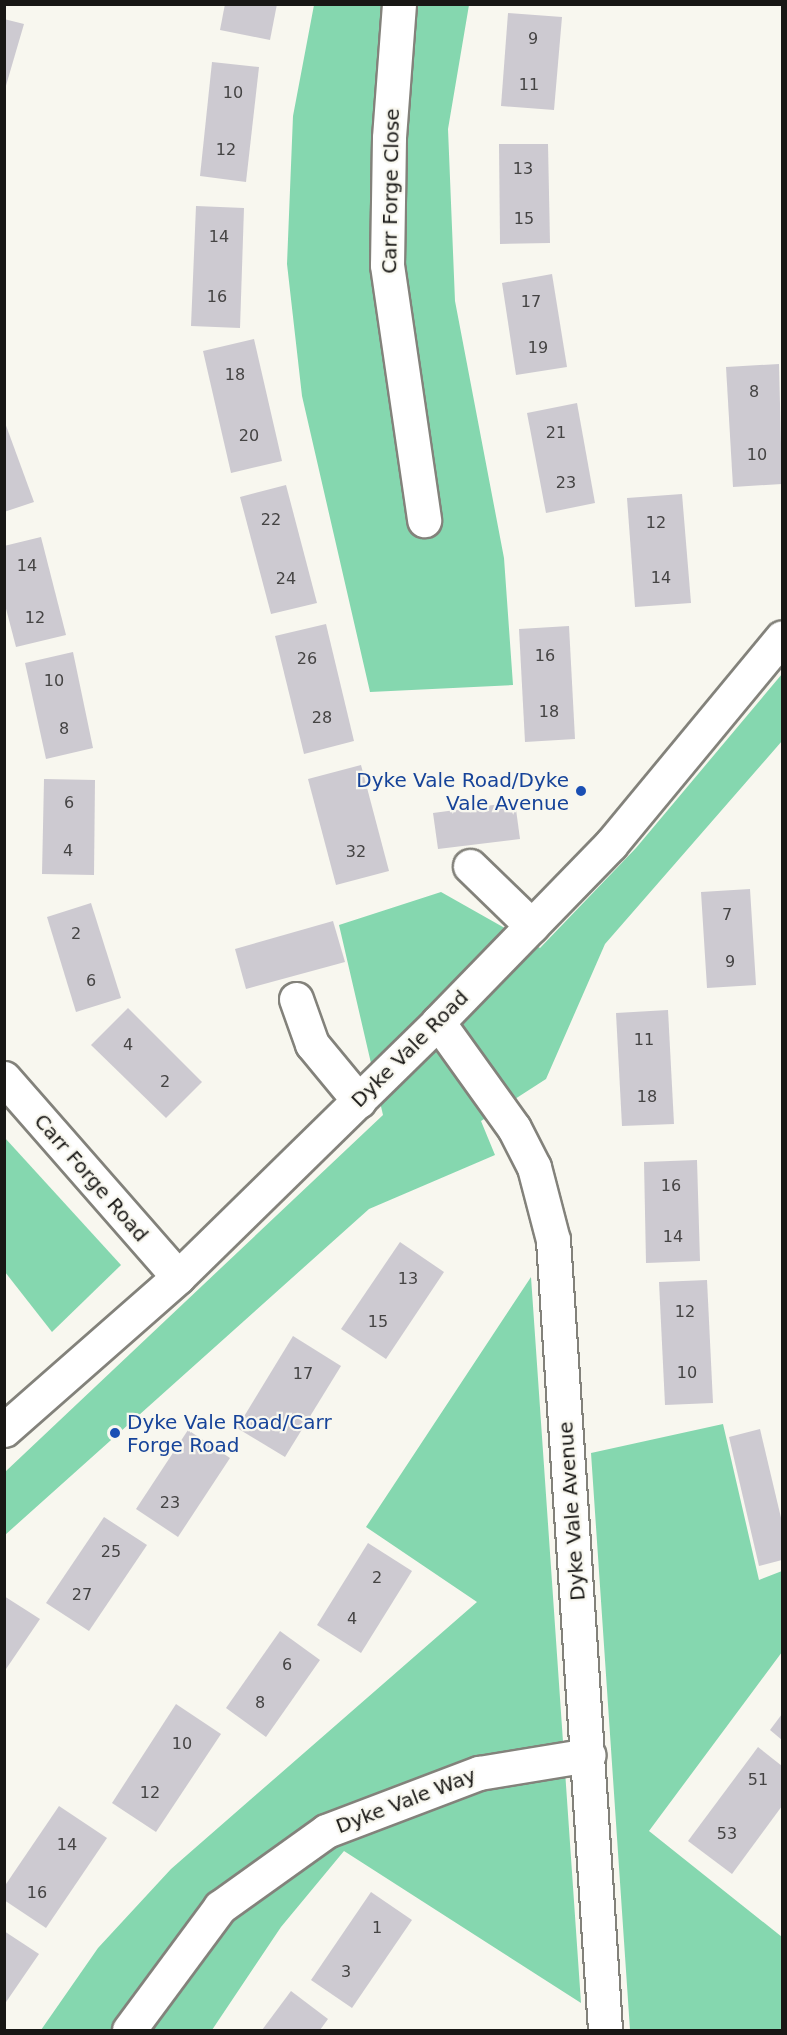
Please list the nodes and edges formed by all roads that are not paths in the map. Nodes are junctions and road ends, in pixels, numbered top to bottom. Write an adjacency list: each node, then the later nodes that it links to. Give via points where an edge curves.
1 (399, 4): 2 (street, Carr Forge Close, via 389,138 387,265)
2 (424, 520)
3 (783, 637): 5 (street, Dyke Vale Road, via 611,844)
4 (470, 866): 5 (street)
5 (532, 926): 7 (street, Dyke Vale Road)
6 (296, 999): 9 (street, via 312,1044)
7 (438, 1022): 9 (street, Dyke Vale Road); 12 (street, Dyke Vale Avenue, via 514,1128 534,1167 553,1240)
8 (4, 1078): 10 (street, Carr Forge Road)
9 (359, 1101): 10 (street, Dyke Vale Road)
10 (178, 1277): 11 (street, Dyke Vale Road)
11 (4, 1430)
12 (589, 1755): 13 (street, Dyke Vale Way, via 479,1773 326,1831 220,1907); 14 (street, Dyke Vale Avenue)
13 (129, 2031)
14 (605, 2031)

